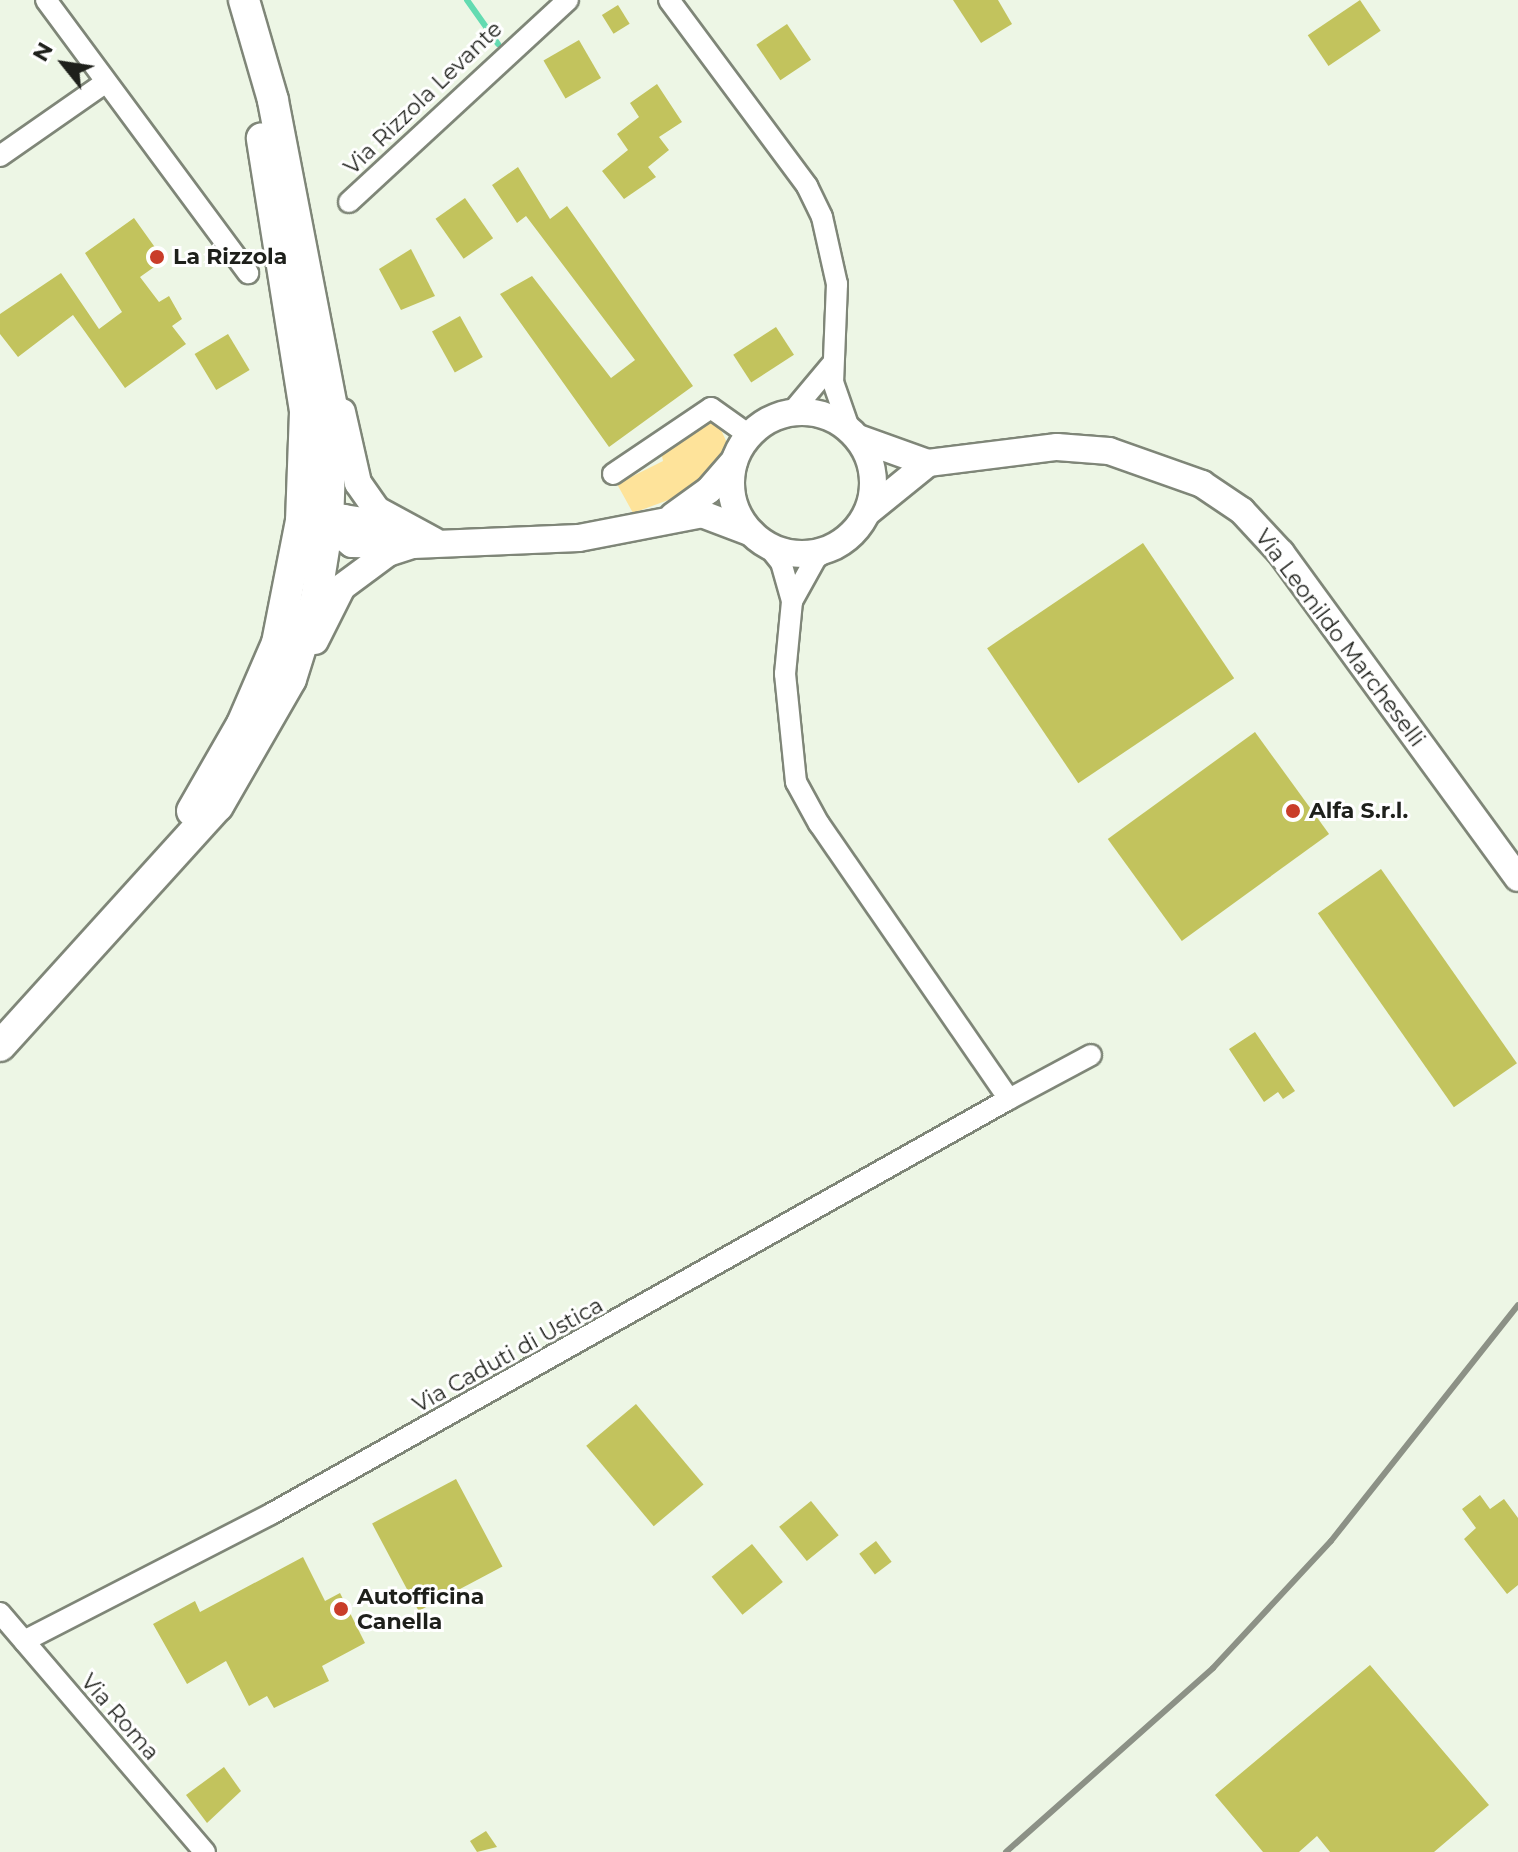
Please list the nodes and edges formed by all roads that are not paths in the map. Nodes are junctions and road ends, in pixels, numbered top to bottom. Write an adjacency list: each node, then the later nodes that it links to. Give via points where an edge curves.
1 (46, 0): 5 (street)
2 (568, 0): 7 (street, Via Rizzola Levante)
3 (669, 0): 10 (street, via 807,186 822,217 837,284)
4 (246, 8): 9 (main road, via 273,100); 19 (main road, via 305,411)
5 (106, 82): 6 (street); 8 (street)
6 (0, 156)
7 (349, 202)
8 (248, 273)
9 (314, 295): 19 (main road, via 332,407); 20 (street, via 330,324 345,446 358,483)
10 (833, 363): 11 (street); 12 (street, via 838,406)
11 (792, 412): 12 (street, via 820,413); 13 (street)
12 (853, 433): 15 (street, Via Leonildo Marcheselli); 18 (street, via 872,468)
13 (749, 435): 14 (street); 16 (street, via 711,408)
14 (734, 461): 17 (street, via 709,490); 21 (street, via 732,494)
15 (928, 463): 18 (street, Via Leonildo Marcheselli, via 875,500); 25 (street, Via Leonildo Marcheselli, via 1057,447 1109,451 1158,464 1242,511 1281,553)
16 (613, 474)
17 (673, 516): 20 (street, via 579,538); 21 (street, via 719,518)
18 (863, 518): 22 (street)
19 (315, 523): 20 (street, via 344,518); 24 (main road, via 316,599 291,679); 26 (main road, via 277,643 242,724)
20 (415, 538): 24 (street, via 342,587 265,754 249,776)
21 (759, 539): 22 (street, via 803,554); 23 (street, via 781,562)
22 (829, 549): 23 (street, via 816,558)
23 (792, 601): 29 (street, via 785,674 796,782 819,824)
24 (231, 786): 26 (main road, via 171,862)
25 (1518, 878)
26 (138, 888): 27 (main road)
27 (0, 1046)
28 (1091, 1055): 29 (street, Via Caduti di Ustica)
29 (1009, 1099): 31 (street, Via Caduti di Ustica, via 271,1514)
30 (0, 1613): 31 (street, Via Roma)
31 (24, 1641): 32 (street, Via Roma)
32 (205, 1852)

